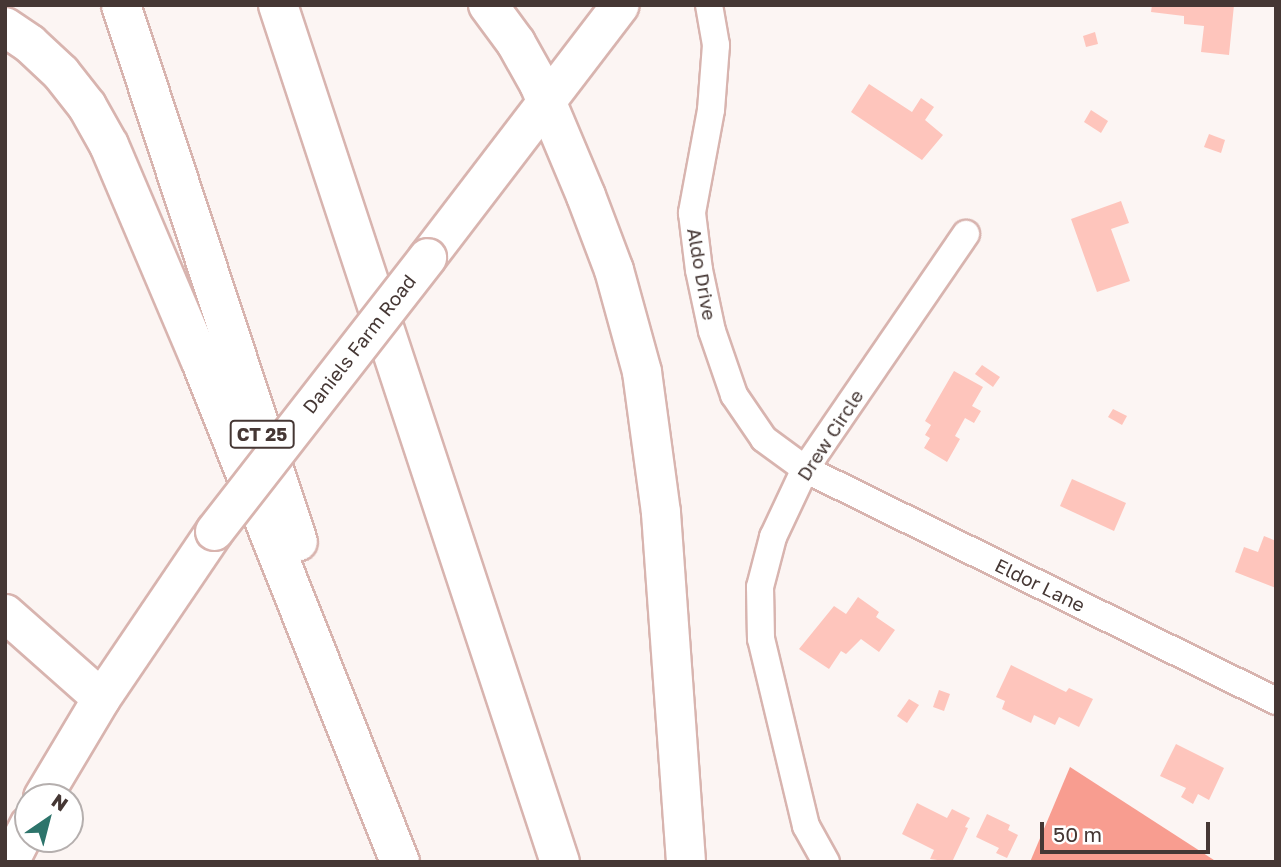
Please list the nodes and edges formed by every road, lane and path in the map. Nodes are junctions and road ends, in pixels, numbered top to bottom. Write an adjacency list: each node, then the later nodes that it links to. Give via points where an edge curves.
1 (121, 5): 14 (highway, CT 25)
2 (278, 5): 15 (highway)
3 (488, 5): 7 (highway, via 524,55)
4 (620, 5): 7 (main road, Daniels Farm Road)
5 (709, 5): 9 (street, Aldo Drive, via 716,45 711,110 692,213 699,270 712,331 734,395 764,439)
6 (5, 27): 14 (highway, via 47,57 68,81 114,156)
7 (546, 101): 11 (main road, Daniels Farm Road, bridge, via 214,531); 16 (highway, via 614,270 642,372 663,526)
8 (966, 234): 9 (street, Drew Circle)
9 (805, 469): 12 (street, Eldor Lane); 17 (street, Drew Circle, via 773,537 760,587 761,639 806,826)
10 (5, 612): 11 (main road)
11 (102, 698): 13 (main road, Daniels Farm Road)
12 (1276, 701)
13 (50, 783)
14 (402, 862)
15 (561, 862)
16 (686, 862)
17 (826, 862)

